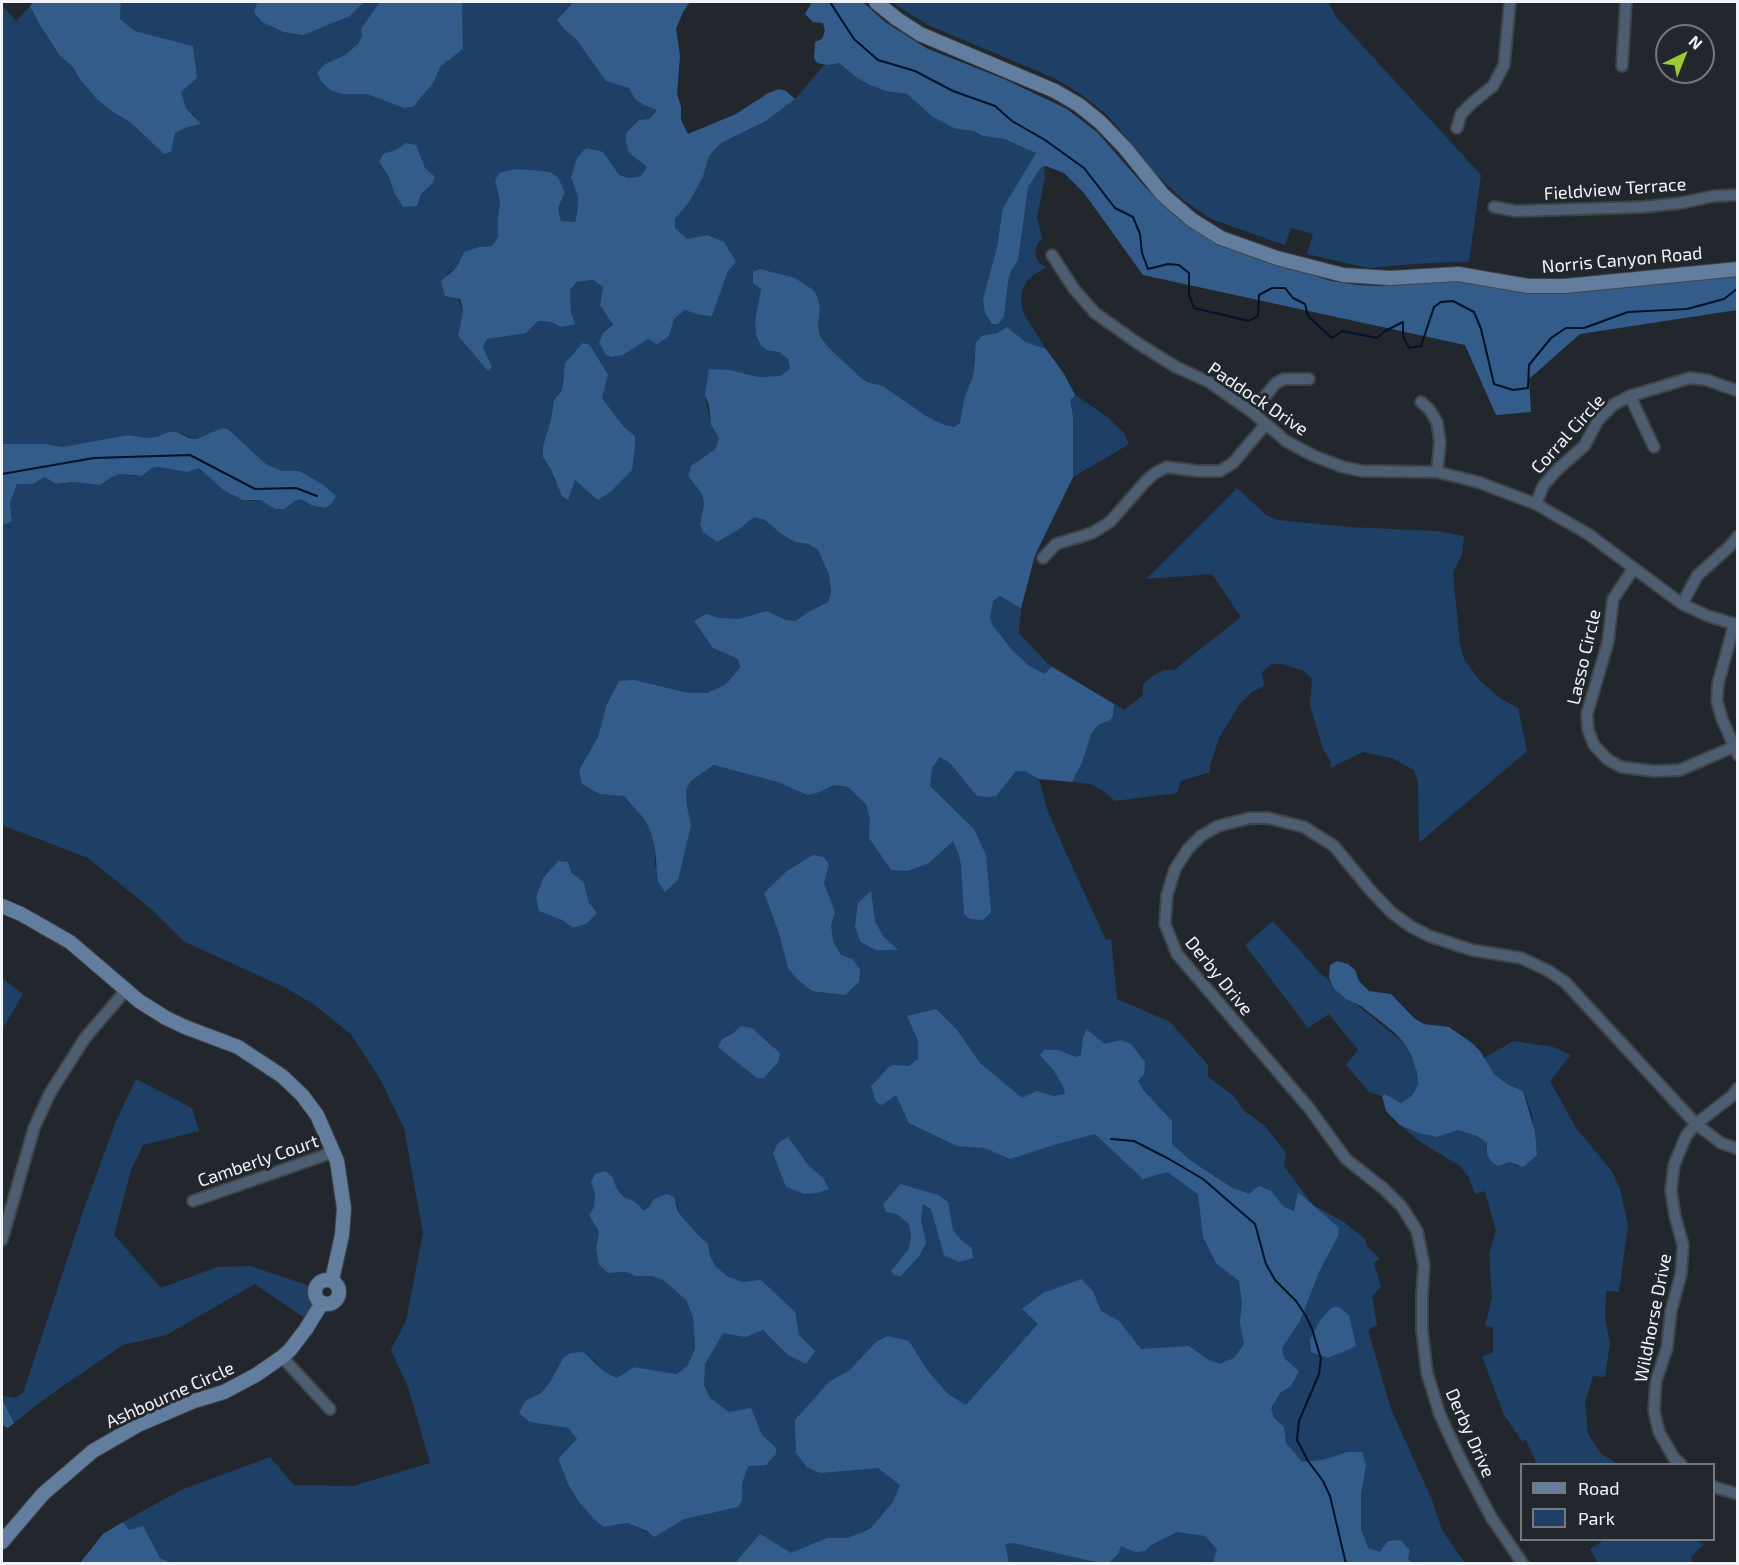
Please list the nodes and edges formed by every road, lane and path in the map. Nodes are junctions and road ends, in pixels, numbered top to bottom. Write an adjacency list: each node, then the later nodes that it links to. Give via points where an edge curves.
1 (876, 2): 9 (street, Norris Canyon Road, via 920,34 1079,105 1125,148 1163,195 1192,220 1221,238 1276,258 1343,275 1390,278 1458,274 1528,286)
2 (1510, 2): 5 (street, via 1504,65 1493,86 1461,114)
3 (1626, 2): 4 (street)
4 (1622, 66)
5 (1457, 128)
6 (1737, 195): 7 (street, Fieldview Terrace, via 1626,208 1516,211)
7 (1494, 207)
8 (1052, 255): 14 (street, Paddock Drive, via 1095,313)
9 (1737, 269)
10 (1309, 379): 14 (street, via 1284,379 1276,383)
11 (1737, 391): 12 (street, Corral Circle, via 1690,378)
12 (1630, 396): 16 (street); 18 (street, Corral Circle, via 1598,420 1586,444 1543,486)
13 (1421, 402): 17 (street, via 1437,422)
14 (1252, 412): 15 (street, Paddock Drive)
15 (1265, 425): 17 (street, Paddock Drive, via 1286,441 1343,467); 20 (street, via 1233,463 1220,471 1167,467 1144,482 1110,522 1092,534 1056,544)
16 (1654, 447)
17 (1437, 472): 18 (street, Paddock Drive, via 1478,482)
18 (1536, 504): 21 (street, Paddock Drive, via 1588,534)
19 (1737, 536): 22 (street, via 1697,576)
20 (1043, 558)
21 (1634, 568): 22 (street, Paddock Drive); 24 (street, Lasso Circle, via 1613,599 1608,642 1587,714 1594,745 1621,767 1654,771 1680,770)
22 (1682, 604): 23 (street, Paddock Drive)
23 (1736, 625): 24 (street, via 1718,684 1717,701)
24 (1736, 749)
25 (2, 906): 26 (street, Ashbourne Circle, via 70,942)
26 (126, 990): 30 (street, Ashbourne Circle, via 184,1028 238,1047 282,1076 317,1114); 32 (street, via 85,1038 50,1093 34,1128)
27 (1737, 1088): 28 (street, Wildhorse Drive)
28 (1696, 1124): 29 (street, Derby Drive, via 1721,1143); 35 (street, Wildhorse Drive, via 1686,1136 1674,1165 1671,1191 1683,1245 1681,1274 1667,1348 1656,1381 1654,1411 1659,1432); 39 (street, Derby Drive, via 1565,982 1521,958 1472,950 1410,926 1371,891 1334,846 1304,826 1268,818 1218,826 1194,842 1175,869 1167,895 1165,924 1177,954 1309,1107 1346,1158 1402,1207 1417,1231 1424,1265 1422,1330 1428,1373 1440,1414 1491,1517)
29 (1737, 1149)
30 (334, 1152): 31 (street, Camberly Court); 33 (street, Ashbourne Circle, via 344,1208 332,1280 316,1285 315,1295 322,1303)
31 (193, 1201)
32 (2, 1240)
33 (282, 1357): 34 (street); 38 (street, Ashbourne Circle, via 224,1392 138,1425 93,1451 43,1494)
34 (330, 1409)
35 (1680, 1463)
36 (1715, 1488): 37 (street)
37 (1737, 1494)
38 (2, 1542)
39 (1522, 1563)

